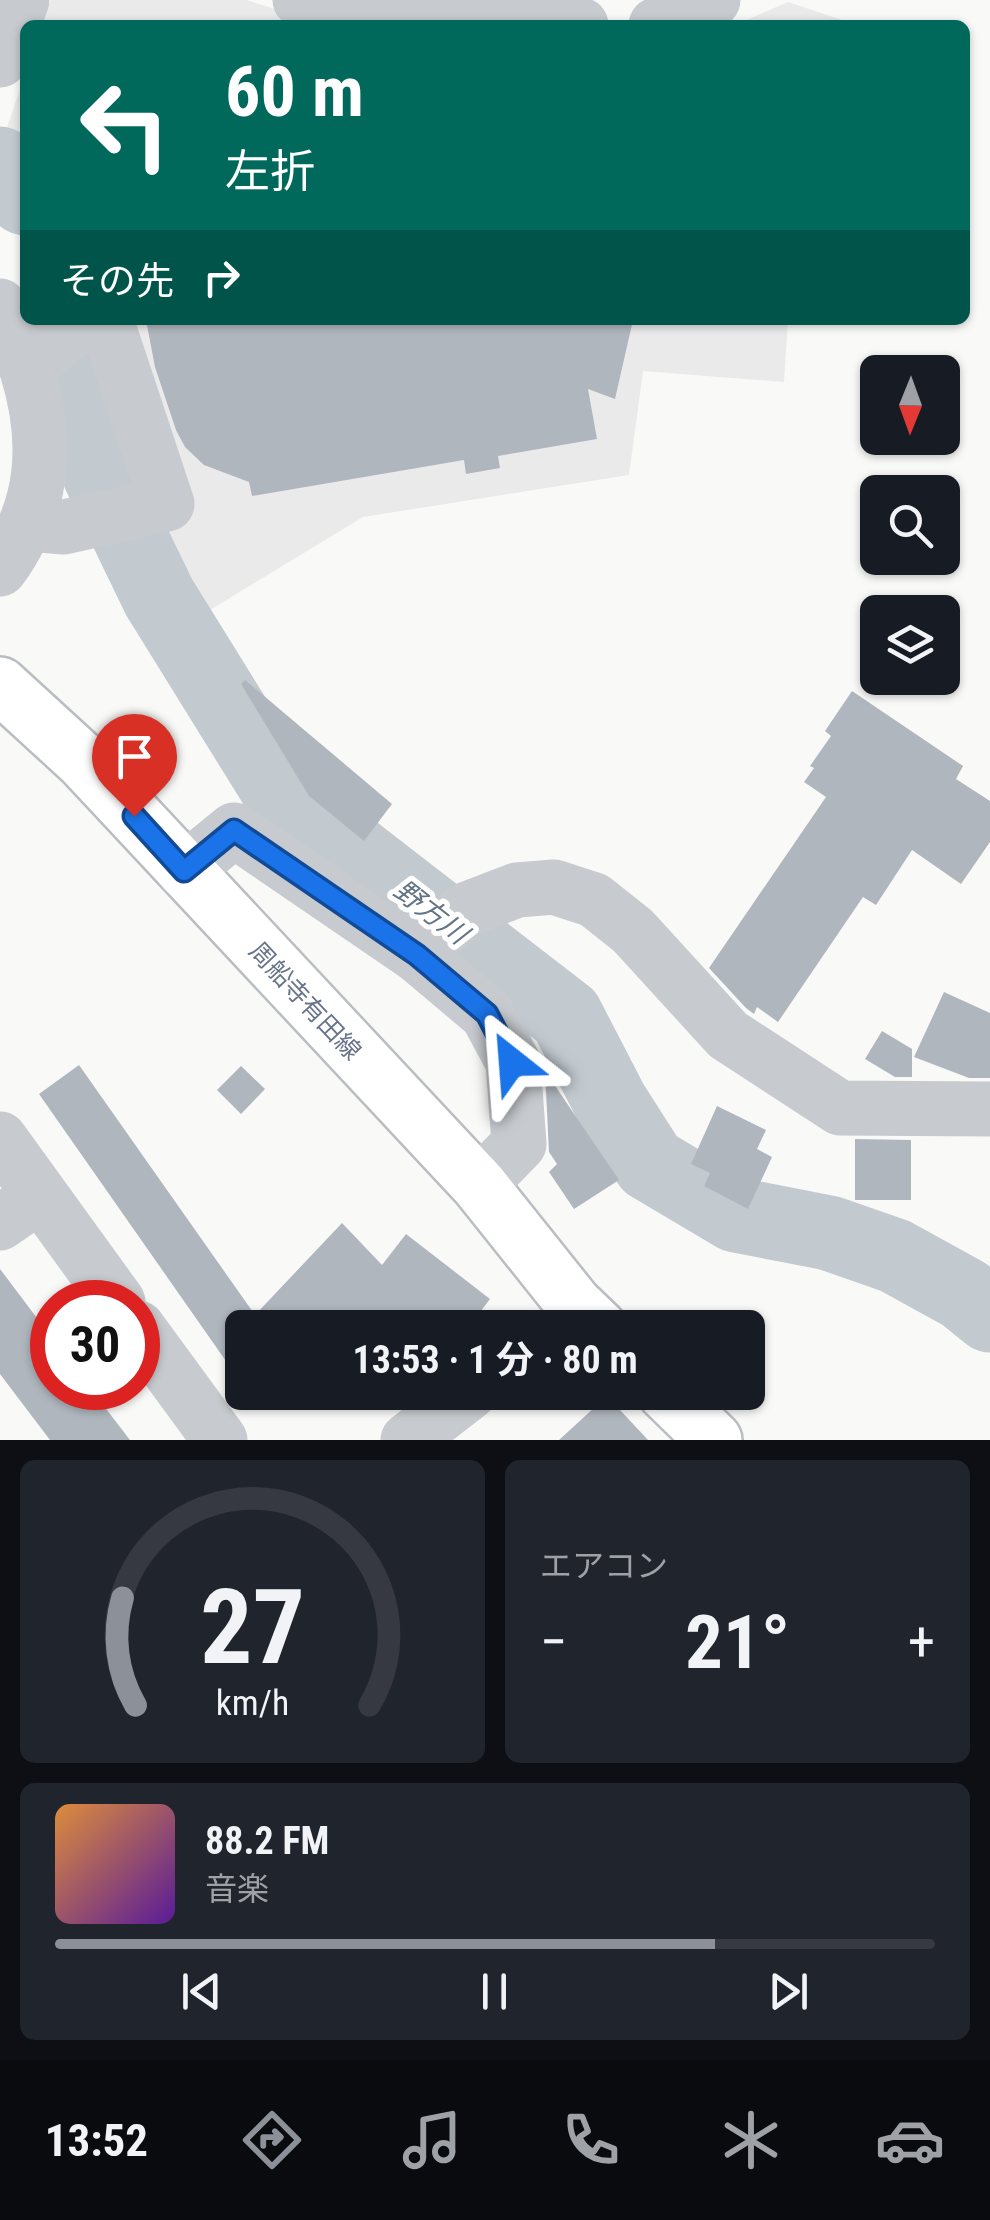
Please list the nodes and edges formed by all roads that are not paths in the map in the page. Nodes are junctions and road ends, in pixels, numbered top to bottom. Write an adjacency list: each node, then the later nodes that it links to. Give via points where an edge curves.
1 (22, 0): 6 (street)
2 (300, 0): 4 (street, via 324,10 539,7)
3 (713, 0): 5 (street)
4 (569, 20)
5 (667, 20)
6 (0, 60)
7 (41, 325): 9 (street)
8 (108, 325): 10 (street, via 167,504)
9 (8, 329): 10 (street, via 38,416 41,462)
10 (31, 540)
11 (0, 684): 12 (main road, 周船寺有田線, via 83,760)
12 (184, 871): 13 (street, via 234,830); 16 (main road, 周船寺有田線)
13 (417, 955): 14 (street, via 464,910 517,890 554,887 594,900 633,931 728,1035 840,1108); 16 (street, via 487,1014 512,1062 520,1144)
14 (990, 1109)
15 (0, 1140): 17 (street)
16 (479, 1185): 19 (main road, 周船寺有田線)
17 (20, 1210): 18 (street)
18 (95, 1280)
19 (566, 1310)
20 (160, 1358): 23 (street)
21 (447, 1410): 24 (street)
22 (684, 1410): 25 (main road)
23 (220, 1440)
24 (408, 1440)
25 (714, 1440)

